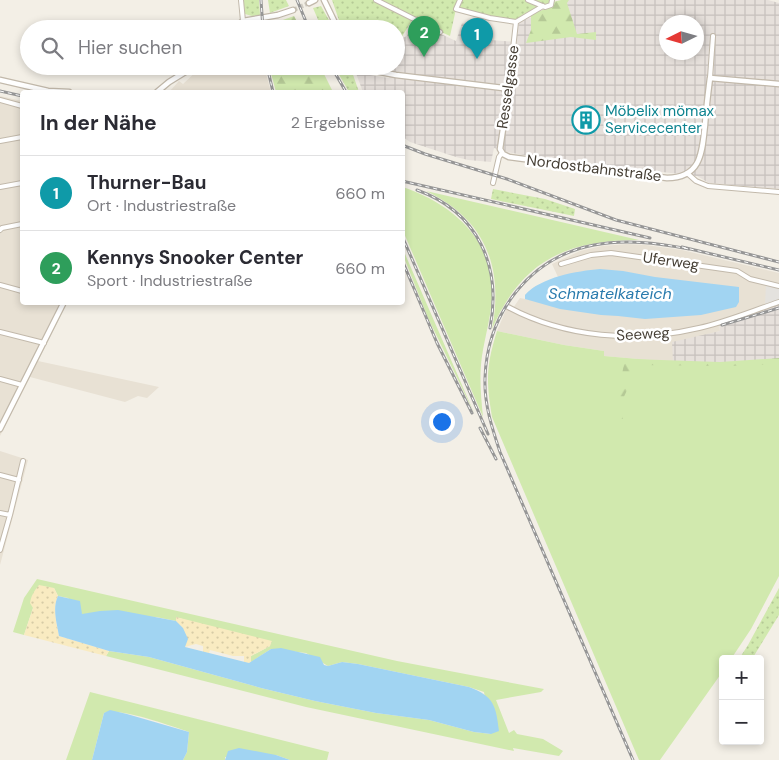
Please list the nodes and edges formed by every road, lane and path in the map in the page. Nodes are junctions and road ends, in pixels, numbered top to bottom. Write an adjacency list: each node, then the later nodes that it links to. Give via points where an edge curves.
1 (240, 0): 11 (street)
2 (315, 0): 8 (street)
3 (324, 0): 13 (street)
4 (376, 0): 15 (street)
5 (460, 0): 14 (street, via 456,8)
6 (528, 0): 9 (street)
7 (552, 0): 9 (street, via 551,5)
8 (309, 3)
9 (543, 6): 14 (street)
10 (293, 10): 12 (street)
11 (243, 20)
12 (249, 20)
13 (334, 20)
14 (516, 22): 26 (street, Resselgasse, via 509,85)
15 (440, 32)
16 (713, 36): 19 (street)
17 (181, 75): 22 (street)
18 (395, 75): 26 (street)
19 (710, 78): 21 (street); 32 (street, via 703,150)
20 (0, 80): 23 (street)
21 (779, 84)
22 (163, 87): 24 (street); 25 (street)
23 (48, 90)
24 (159, 90)
25 (165, 90)
26 (505, 90): 31 (street, Resselgasse, via 508,96 500,145)
27 (0, 100): 28 (street)
28 (20, 105)
29 (20, 137): 30 (street)
30 (0, 141)
31 (502, 153): 32 (street, Nordostbahnstraße, via 509,157 660,177 676,177); 34 (street)
32 (689, 172): 36 (street, via 696,181 708,186)
33 (20, 183): 35 (street)
34 (493, 183)
35 (0, 187)
36 (779, 192)
37 (20, 224): 38 (street)
38 (0, 230)
39 (561, 264): 41 (street, Uferweg, via 597,253 622,254 737,270 748,278)
40 (0, 285): 42 (street)
41 (779, 286)
42 (20, 290)
43 (779, 302): 45 (street, Seeweg, via 699,328 648,336 581,333 543,323)
44 (63, 305): 47 (street)
45 (508, 307)
46 (0, 332): 47 (street)
47 (44, 343): 49 (street)
48 (0, 379): 49 (street)
49 (22, 385): 50 (street)
50 (1, 426)
51 (23, 461): 53 (street)
52 (0, 475): 53 (street)
53 (19, 480): 55 (street)
54 (0, 513): 55 (street)
55 (10, 515): 56 (street)
56 (0, 550)

